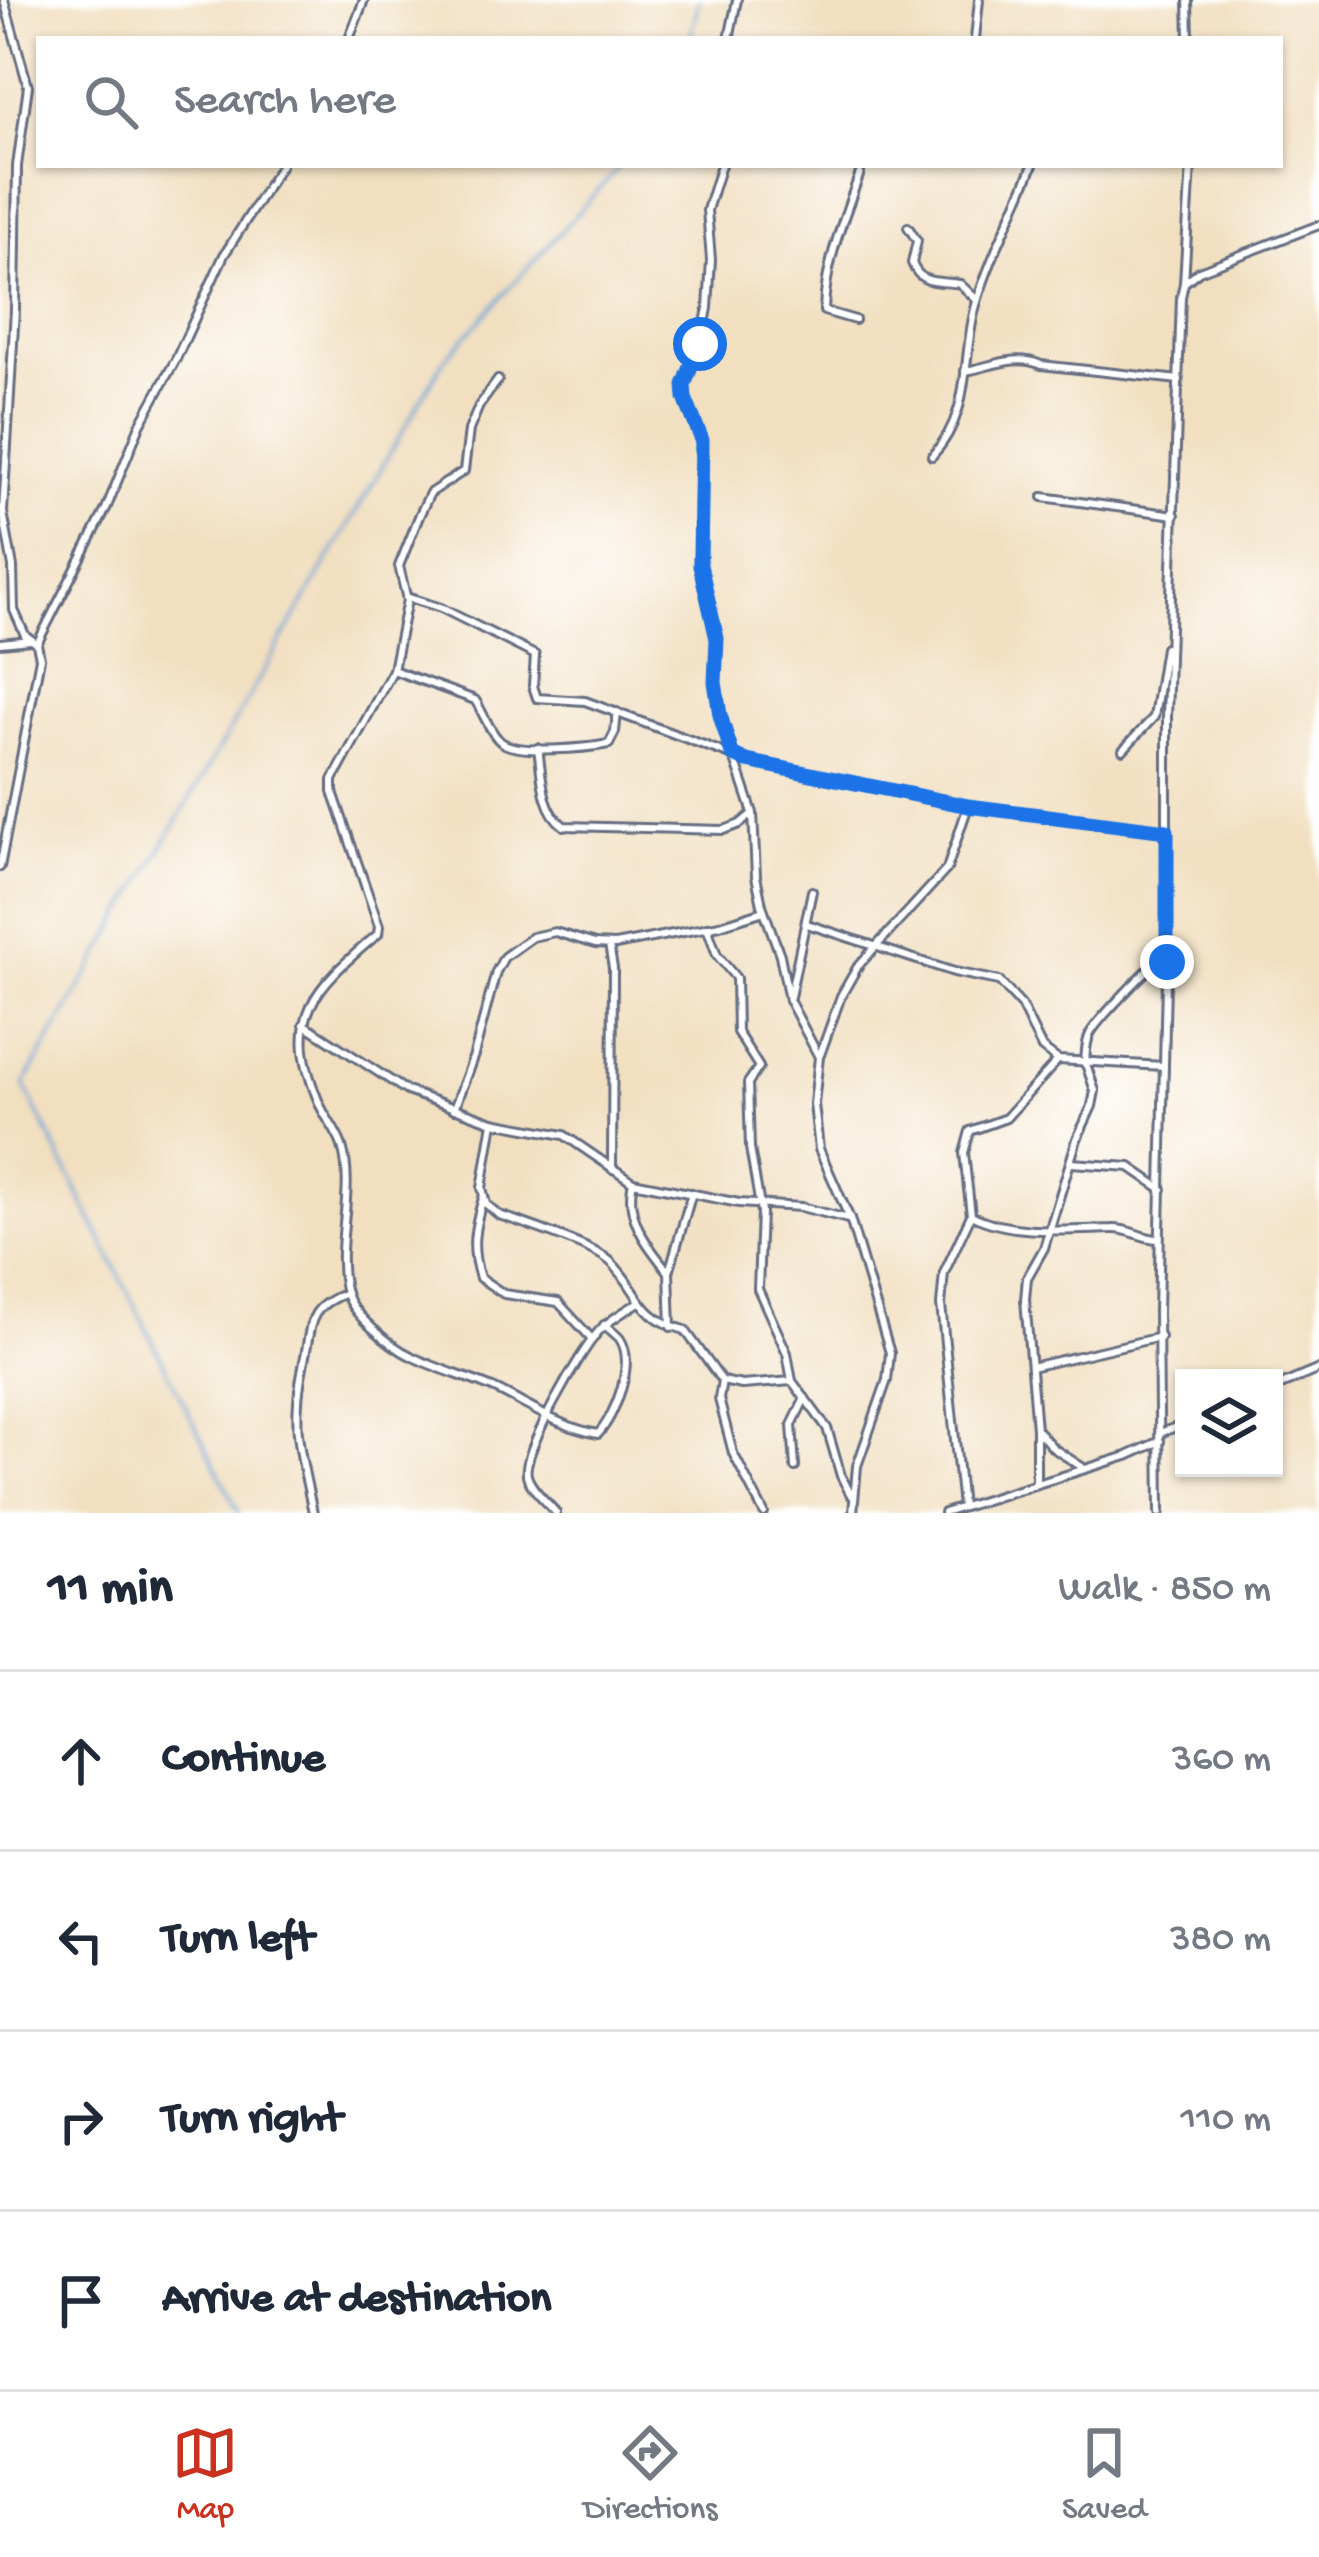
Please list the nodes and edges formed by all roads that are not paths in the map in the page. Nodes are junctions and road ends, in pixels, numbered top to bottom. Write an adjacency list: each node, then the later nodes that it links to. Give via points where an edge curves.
1 (4, 0): 27 (street, via 28,86 17,166 3,512 14,610)
2 (364, 0): 6 (street)
3 (737, 0): 7 (street)
4 (979, 0): 8 (street)
5 (1188, 0): 9 (street)
6 (350, 36)
7 (730, 36)
8 (975, 36)
9 (1189, 36)
10 (278, 168): 27 (street, via 224,255 106,509)
11 (721, 168): 34 (street, via 707,210 709,308 684,385 702,440 700,565)
12 (1032, 168): 18 (street)
13 (1191, 168): 17 (street)
14 (860, 173): 19 (street, via 824,295 824,311)
15 (1319, 225): 17 (street)
16 (908, 227): 18 (street, via 919,276 960,284)
17 (1184, 283): 22 (street)
18 (977, 300): 20 (street)
19 (855, 320)
20 (965, 371): 22 (street, via 1032,360); 23 (street, via 964,399)
21 (498, 380): 26 (street, via 469,430 464,471 430,493 420,514 399,566)
22 (1179, 380): 25 (street)
23 (932, 456)
24 (1043, 496): 25 (street)
25 (1175, 515): 39 (street)
26 (406, 597): 30 (street); 31 (street, via 535,656 537,698)
27 (34, 642): 28 (street); 36 (street, via 40,658)
28 (0, 643)
29 (1166, 644): 33 (street, via 1154,717)
30 (393, 670): 32 (street, via 476,700 505,745); 49 (street, via 332,780 378,934 312,1000)
31 (617, 712): 32 (street, via 609,744); 34 (street)
32 (538, 748): 38 (street, via 548,803 564,826 724,830)
33 (1124, 750)
34 (732, 754): 37 (street); 38 (street)
35 (0, 793): 36 (street)
36 (15, 795): 40 (street)
37 (968, 806): 39 (street); 46 (street, via 947,868)
38 (753, 813): 42 (street)
39 (1167, 831): 47 (street)
40 (0, 867)
41 (812, 891): 43 (street)
42 (764, 911): 44 (street); 48 (street)
43 (807, 924): 46 (street); 48 (street)
44 (707, 927): 45 (street); 62 (street, via 736,978 739,1040 759,1067 748,1083 748,1108)
45 (609, 945): 54 (street, via 543,932 504,957); 57 (street)
46 (879, 945): 50 (street, via 858,966); 51 (street, via 999,981)
47 (1167, 954): 52 (street, via 1095,1027); 53 (street)
48 (789, 1000): 50 (street)
49 (304, 1024): 54 (street, via 407,1090); 68 (street, via 311,1079 343,1148)
50 (819, 1057): 64 (street, via 819,1149)
51 (1058, 1060): 52 (street); 63 (street, via 1006,1118 970,1131 964,1153)
52 (1086, 1064): 53 (street); 56 (street, via 1095,1091)
53 (1165, 1066): 59 (street)
54 (454, 1109): 55 (street)
55 (493, 1122): 57 (street, via 564,1135); 61 (street)
56 (1070, 1163): 59 (street, via 1130,1167); 65 (street)
57 (612, 1169): 58 (street)
58 (633, 1182): 60 (street); 67 (street, via 640,1234)
59 (1162, 1189): 66 (street)
60 (692, 1192): 62 (street); 67 (street)
61 (483, 1198): 69 (street, via 499,1216 610,1260); 73 (street, via 472,1250 480,1278 504,1294 558,1302)
62 (759, 1204): 64 (street); 77 (street, via 758,1289)
63 (971, 1215): 65 (street); 88 (street, via 944,1274 941,1305)
64 (850, 1220): 87 (street, via 890,1366)
65 (1052, 1228): 66 (street, via 1116,1228); 74 (street, via 1027,1278)
66 (1159, 1240): 72 (street)
67 (669, 1273): 71 (street)
68 (346, 1293): 80 (street, via 377,1333 411,1356); 90 (street, via 312,1315 296,1399)
69 (638, 1303): 70 (street); 71 (street)
70 (604, 1325): 73 (street); 80 (street, via 625,1356 602,1432)
71 (670, 1327): 76 (street, via 685,1330)
72 (1160, 1337): 74 (street); 83 (street)
73 (592, 1339): 80 (street)
74 (1031, 1367): 81 (street)
75 (1319, 1369): 78 (street)
76 (722, 1381): 77 (street); 92 (street, via 733,1454)
77 (792, 1381): 79 (street)
78 (1283, 1384)
79 (805, 1398): 84 (street, via 792,1425); 87 (street, via 827,1428)
80 (546, 1416): 91 (street, via 526,1472)
81 (1036, 1429): 85 (street); 86 (street)
82 (1175, 1429): 83 (street)
83 (1160, 1437): 85 (street); 94 (street)
84 (795, 1467)
85 (1082, 1467): 86 (street)
86 (1036, 1484): 88 (street)
87 (854, 1498): 93 (street)
88 (962, 1507): 89 (street)
89 (950, 1512)
90 (313, 1513)
91 (556, 1513)
92 (764, 1513)
93 (854, 1513)
94 (1160, 1513)

